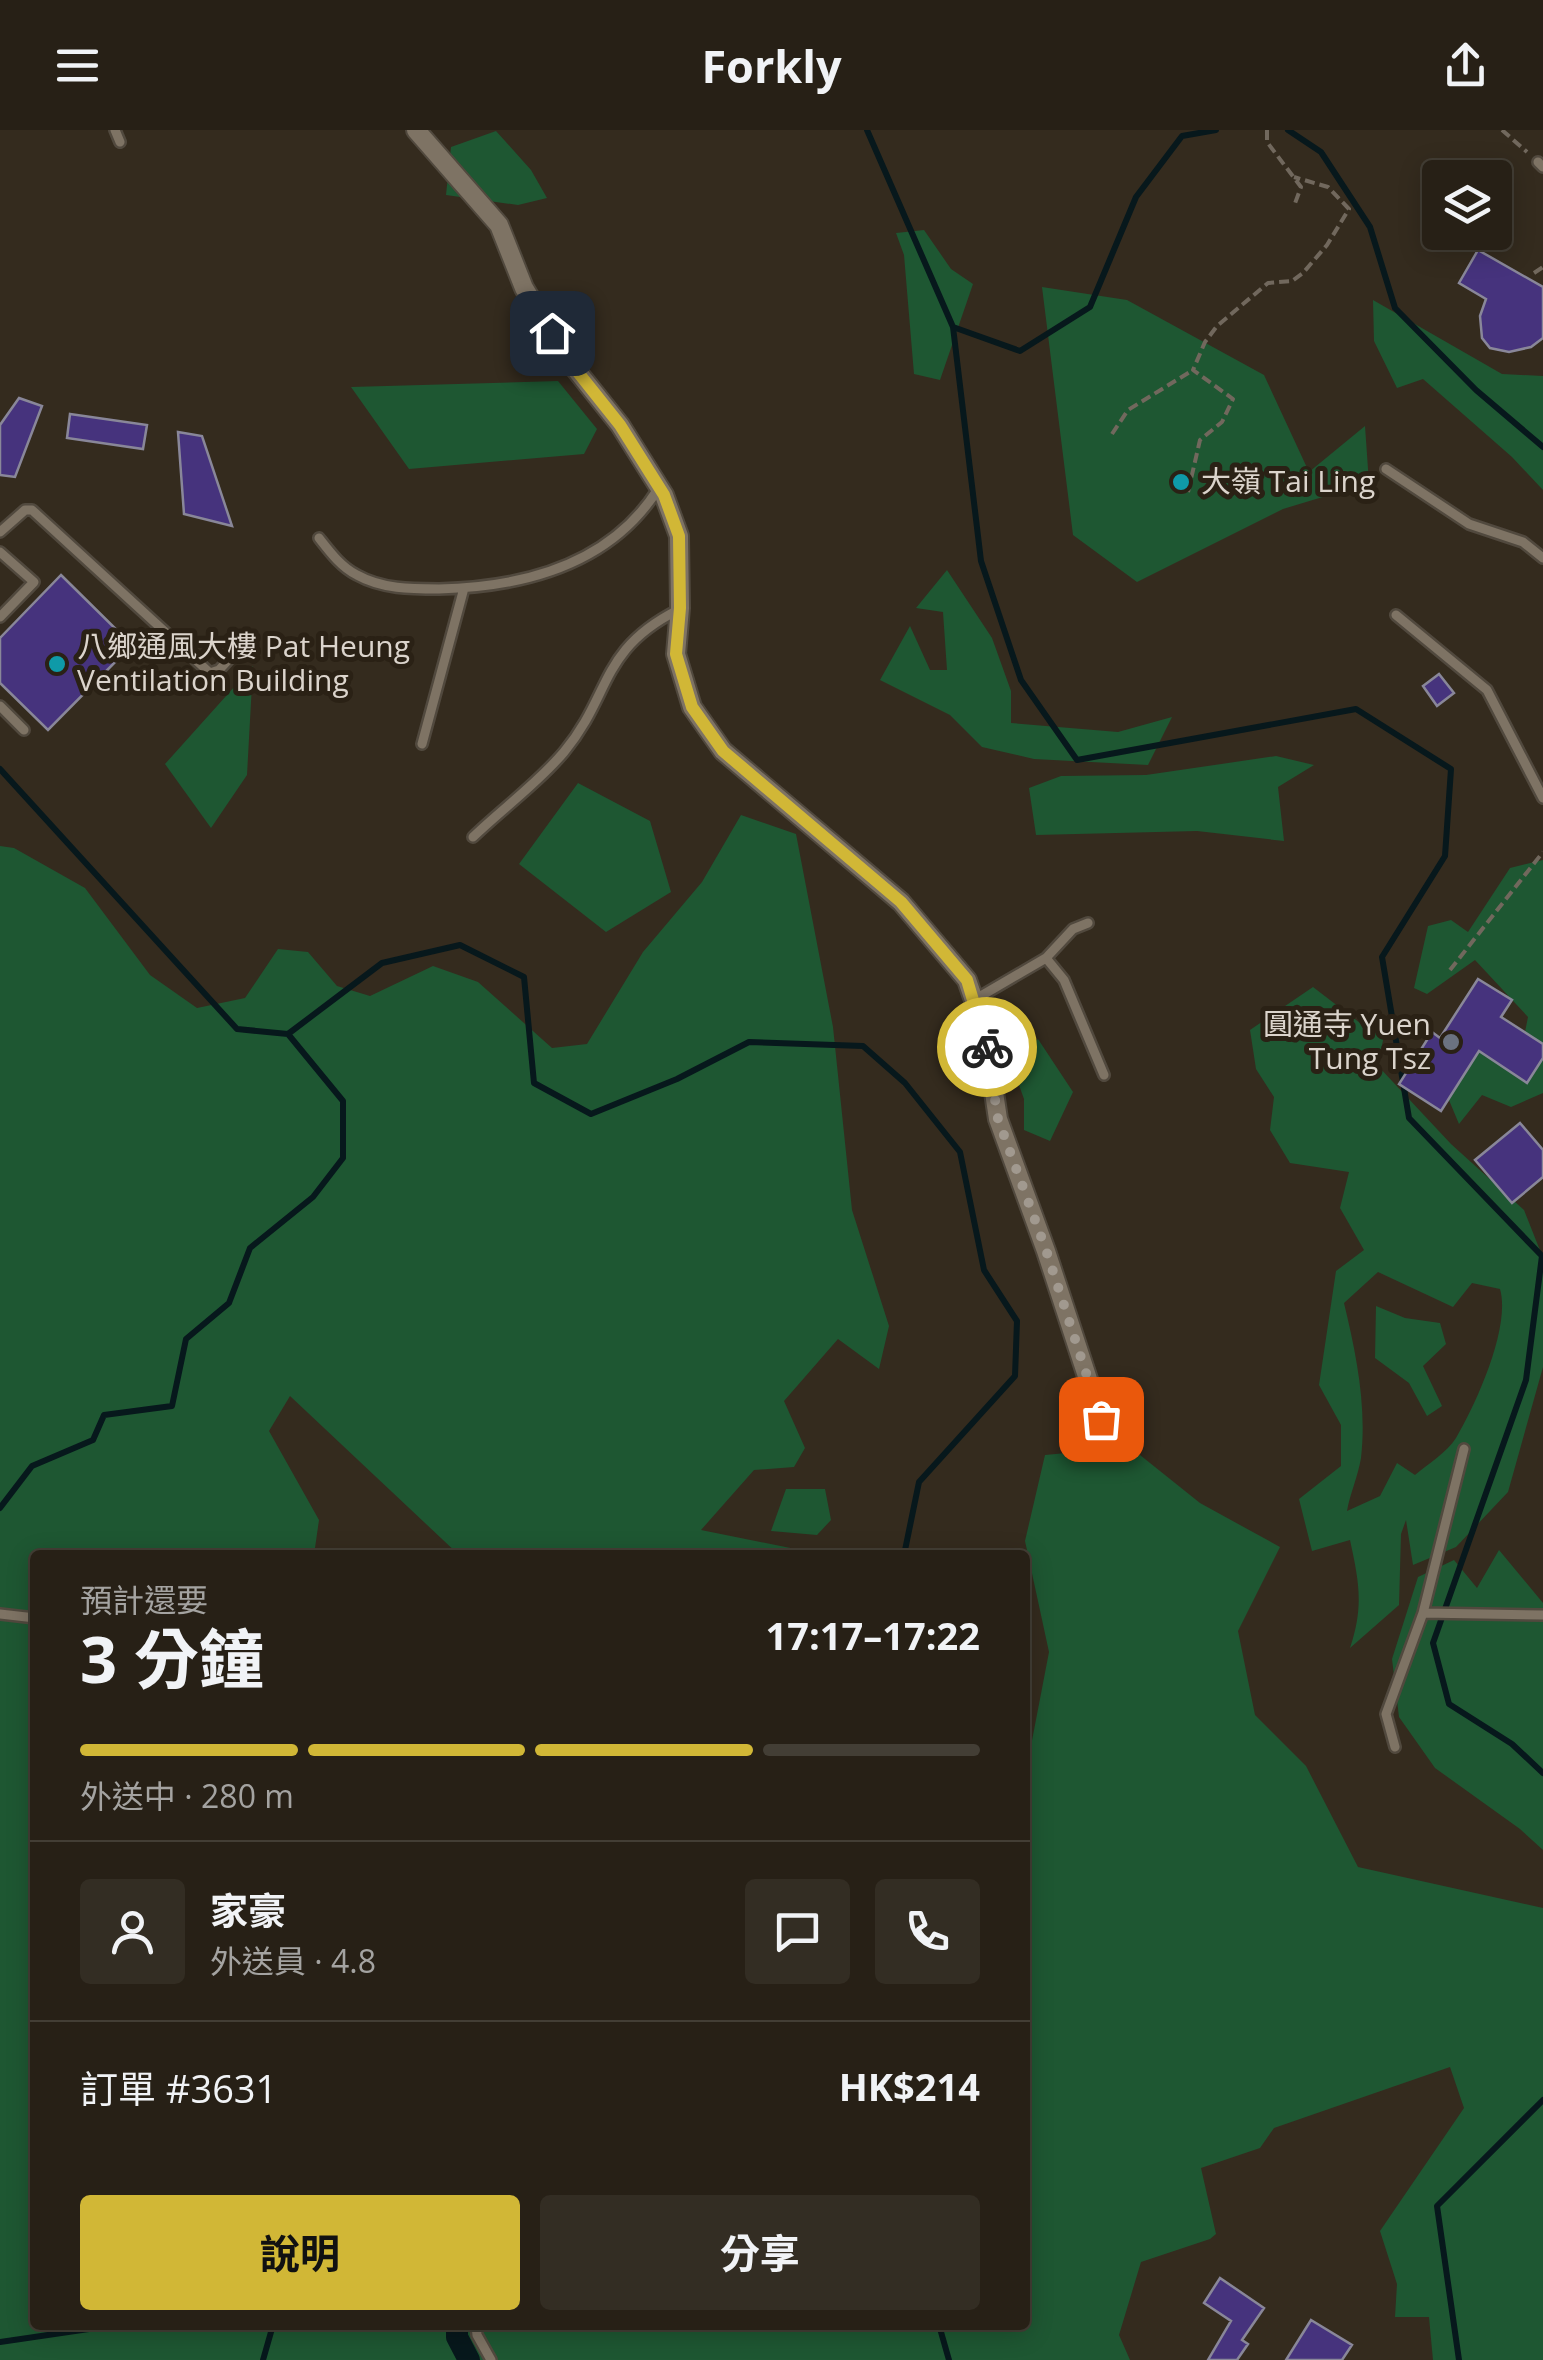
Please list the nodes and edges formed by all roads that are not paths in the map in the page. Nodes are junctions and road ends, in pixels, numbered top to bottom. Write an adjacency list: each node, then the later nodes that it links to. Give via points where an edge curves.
1 (115, 130): 3 (lane)
2 (416, 130): 5 (street, via 499,225 524,288 565,356)
3 (120, 142)
4 (1386, 469): 9 (lane, via 1469,524 1522,542)
5 (660, 487): 10 (lane, via 628,528 598,551 546,575); 11 (street, via 679,536)
6 (0, 532): 14 (lane, via 32,510 210,673)
7 (319, 538): 10 (lane, via 340,563 374,584)
8 (0, 552): 13 (lane, via 34,582)
9 (1543, 558)
10 (464, 588): 17 (lane)
11 (680, 608): 19 (lane, via 632,640 564,752); 22 (street, via 676,654 686,689 723,751 901,902 967,980)
12 (1396, 615): 18 (lane, via 1487,690)
13 (0, 617)
14 (232, 656)
15 (1, 710): 16 (lane)
16 (24, 730)
17 (422, 744)
18 (1543, 798)
19 (473, 837)
20 (1088, 923): 21 (lane)
21 (1046, 958): 22 (lane); 23 (lane, via 1064,980)
22 (974, 1000): 24 (street, via 998,1119)
23 (1104, 1075)
24 (1101, 1419)
25 (1464, 1449): 27 (lane)
26 (0, 1614): 29 (lane)
27 (1423, 1614): 28 (lane); 30 (lane, via 1386,1714)
28 (1543, 1615)
29 (30, 1617)
30 (1395, 1746)
31 (476, 2330): 32 (lane)
32 (491, 2360)

